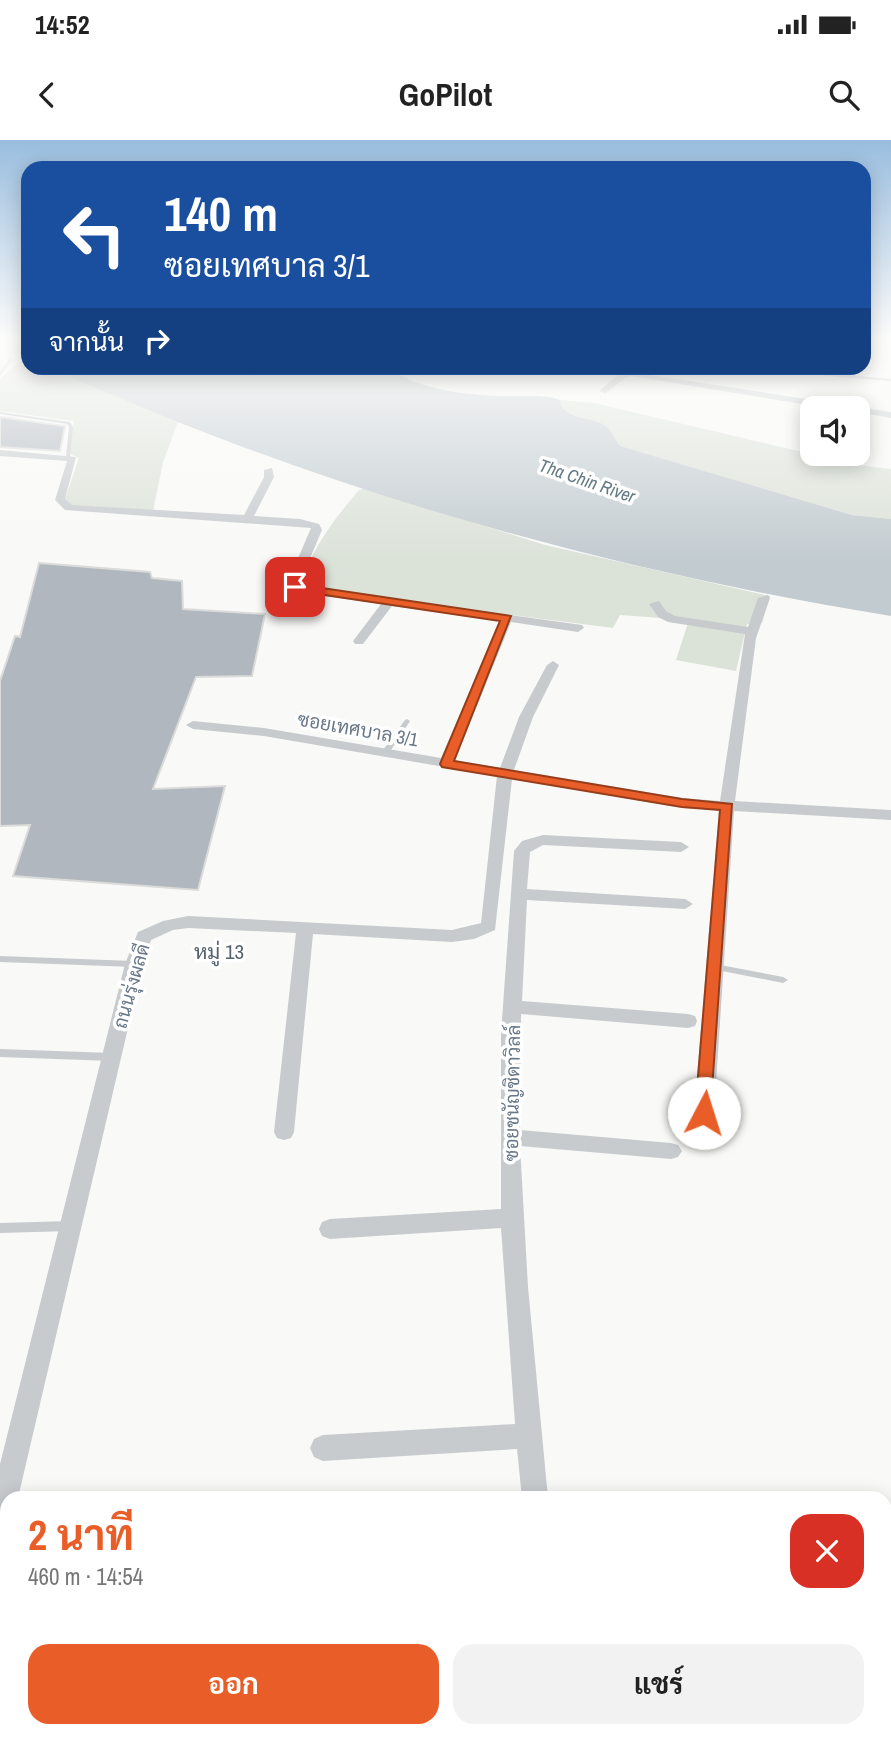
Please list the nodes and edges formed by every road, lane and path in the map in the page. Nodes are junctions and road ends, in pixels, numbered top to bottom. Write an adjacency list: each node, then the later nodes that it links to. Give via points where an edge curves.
1 (10, 415): 3 (lane, via 68,423)
2 (0, 453): 3 (street)
3 (68, 457): 5 (street, via 74,461 60,502 69,508)
4 (269, 470): 5 (street)
5 (247, 519): 7 (street, via 316,528 295,587)
6 (764, 598): 11 (street)
7 (390, 600): 9 (street); 12 (street)
8 (655, 604): 11 (street, via 672,619)
9 (507, 618): 10 (street); 17 (street)
10 (578, 628)
11 (753, 631): 19 (street)
12 (359, 641)
13 (553, 665): 18 (street, ถนนรุ่งผลดี, via 526,717)
14 (407, 720): 16 (lane)
15 (193, 725): 16 (street, ซอยเทศบาล 3/1)
16 (385, 753): 17 (street, ซอยเทศบาล 3/1)
17 (446, 764): 18 (street, ซอยเทศบาล 3/1)
18 (505, 775): 19 (street, ซอยเทศบาล 3/1); 24 (street, ถนนรุ่งผลดี, via 489,926 452,936)
19 (727, 807): 20 (street, ซอยเทศบาล 3/1); 27 (street)
20 (891, 815)
21 (681, 847): 22 (street, ซอยชนัญชิดาวิลล์, via 534,841 522,851)
22 (518, 894): 23 (street); 29 (street, ซอยชนัญชิดาวิลล์)
23 (685, 904)
24 (305, 928): 26 (street, ถนนรุ่งผลดี, via 169,925 144,936); 34 (street)
25 (0, 960): 26 (lane)
26 (134, 964): 32 (street, ถนนรุ่งผลดี)
27 (715, 967): 28 (lane); 33 (street)
28 (783, 980)
29 (513, 1007): 30 (street); 35 (street, ซอยชนัญชิดาวิลล์)
30 (688, 1021)
31 (0, 1053): 32 (lane)
32 (111, 1057): 38 (street, ถนนรุ่งผลดี)
33 (704, 1113)
34 (284, 1132)
35 (510, 1137): 36 (street); 37 (street, ซอยชนัญชิดาวิลล์)
36 (671, 1151)
37 (512, 1219): 40 (street); 41 (street, ซอยชนัญชิดาวิลล์)
38 (72, 1226): 39 (lane); 43 (street, ถนนรุ่งผลดี)
39 (0, 1228)
40 (330, 1229)
41 (529, 1436): 42 (street); 44 (street, ซอยชนัญชิดาวิลล์)
42 (323, 1448)
43 (7, 1491)
44 (534, 1491)

